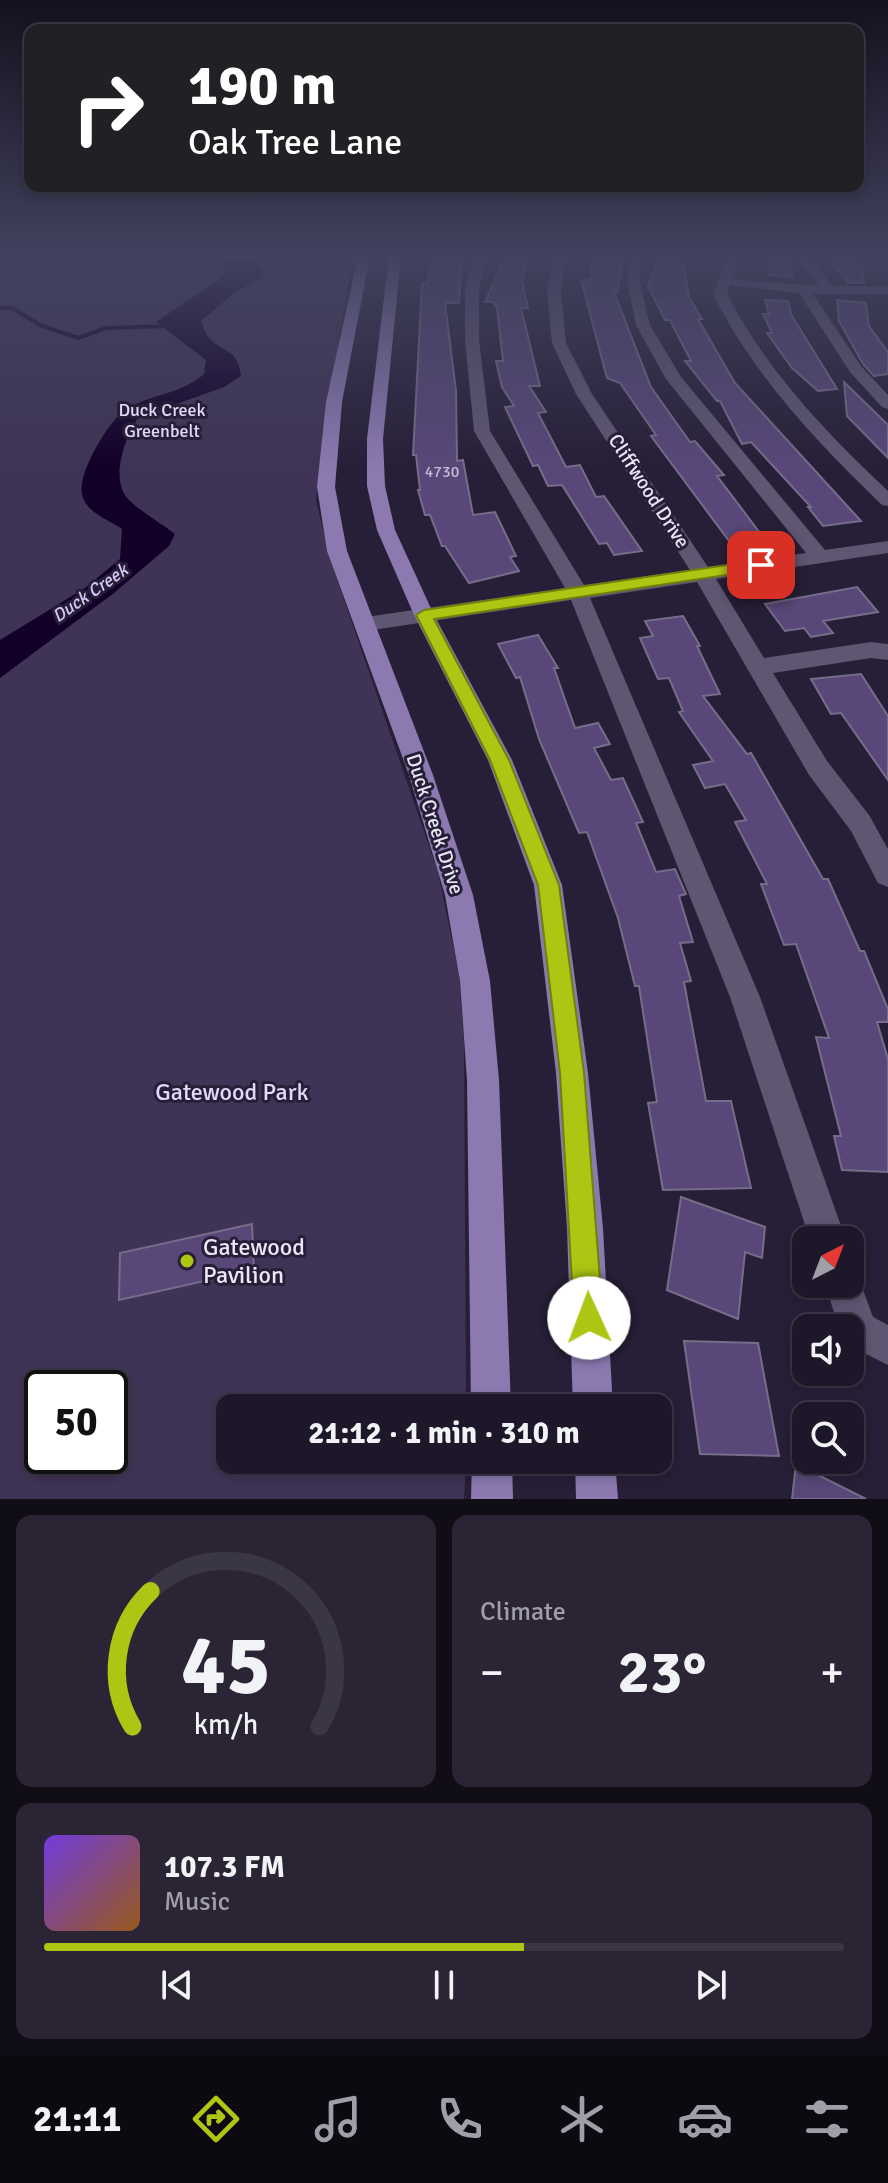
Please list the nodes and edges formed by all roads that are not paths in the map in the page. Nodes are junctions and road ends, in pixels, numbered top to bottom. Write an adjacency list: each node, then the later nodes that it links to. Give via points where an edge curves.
1 (350, 326): 15 (main road, Duck Creek Drive, via 334,402 326,487 337,551)
2 (387, 326): 14 (main road, via 375,439 376,486 386,530)
3 (472, 326): 13 (street, via 482,431)
4 (557, 326): 12 (street, Cliffwood Drive, via 559,343 584,394)
5 (644, 326): 11 (street, via 674,379)
6 (737, 326): 9 (street, via 778,387)
7 (827, 326): 8 (street, via 855,369)
8 (888, 404)
9 (888, 501)
10 (888, 547): 11 (street)
11 (820, 557): 12 (street)
12 (703, 574): 13 (street); 17 (street, Cliffwood Drive)
13 (578, 592): 14 (street); 19 (street, via 745,997)
14 (424, 615): 15 (street); 23 (main road, via 500,760 548,885 572,1073)
15 (366, 624): 22 (main road, Duck Creek Drive, via 459,895 475,981)
16 (888, 652): 17 (street)
17 (758, 667): 18 (street, Cliffwood Drive)
18 (888, 875)
19 (823, 1226)
20 (848, 1298): 21 (street, via 859,1330)
21 (888, 1346)
22 (491, 1394)
23 (592, 1394)
24 (492, 1474): 26 (main road)
25 (596, 1474): 27 (main road)
26 (492, 1499)
27 (597, 1499)

